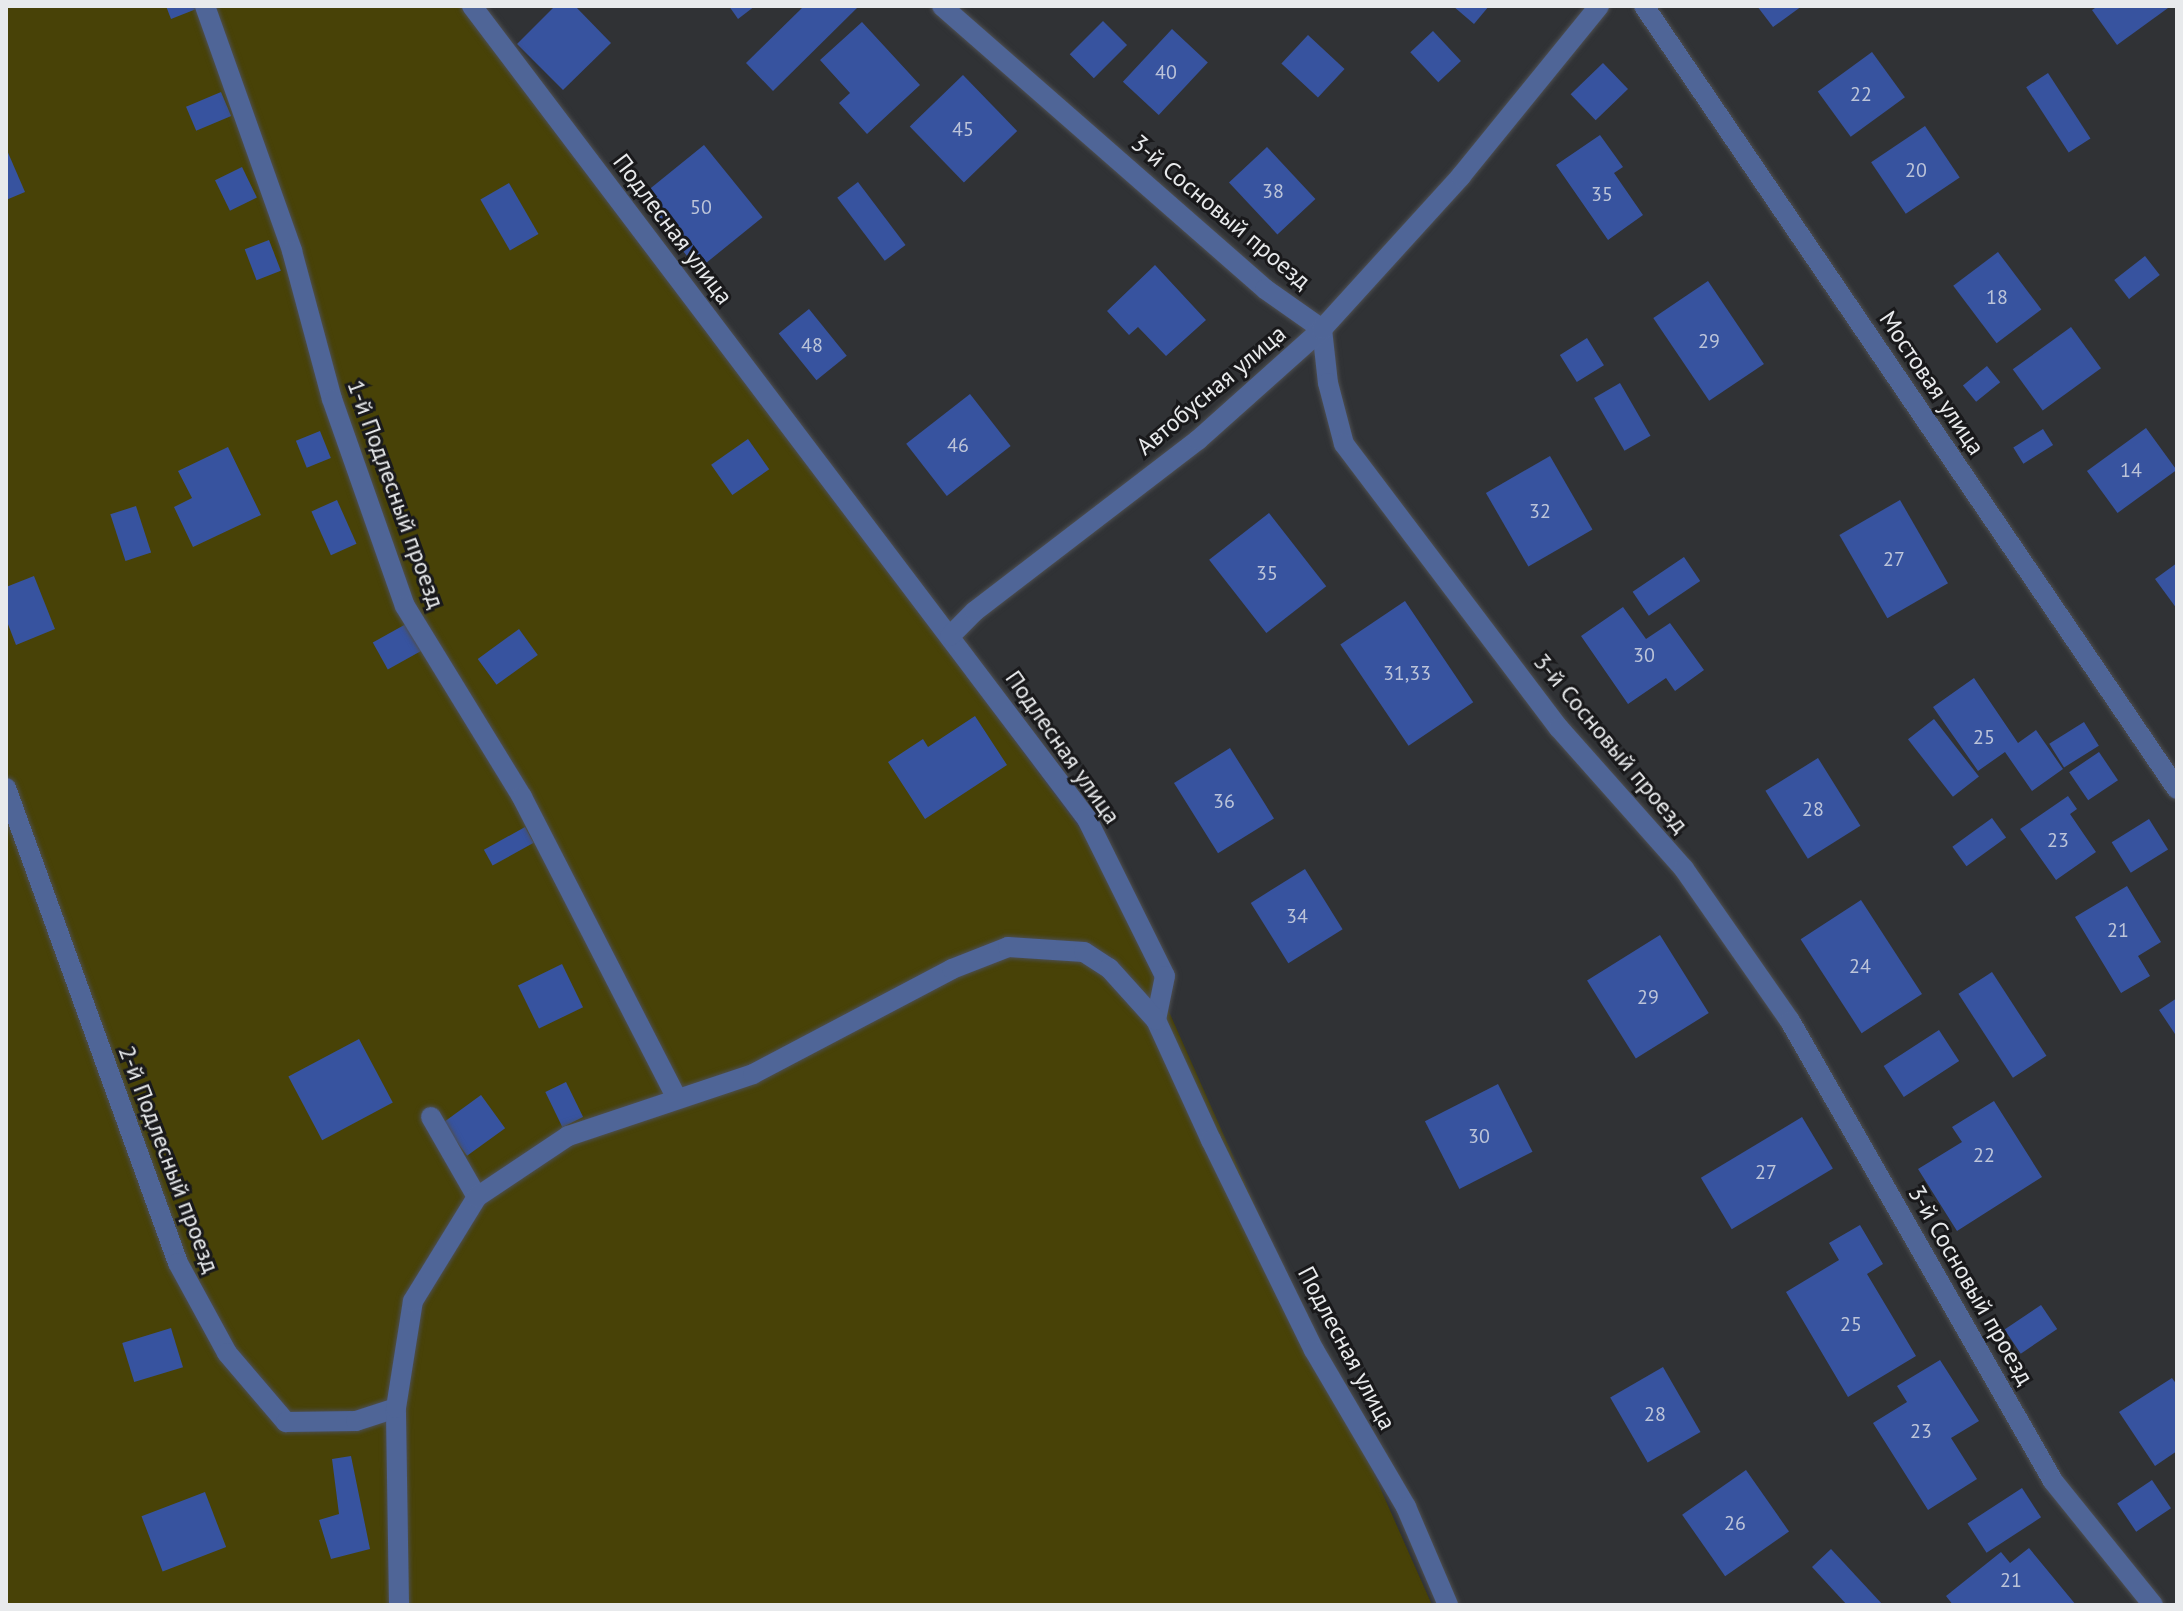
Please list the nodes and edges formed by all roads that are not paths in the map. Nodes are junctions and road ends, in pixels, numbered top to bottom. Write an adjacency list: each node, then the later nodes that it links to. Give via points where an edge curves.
1 (205, 6): 11 (street, 1-й Подлесный проезд, via 292,251 332,399 405,606 522,797)
2 (472, 6): 7 (street, Подлесная улица)
3 (942, 6): 6 (street, 3-й Сосновый проезд, via 1265,289)
4 (1599, 6): 6 (street, Автобусная улица, via 1461,176)
5 (1644, 6): 9 (street, Мостовая улица)
6 (1322, 329): 7 (street, Автобусная улица, via 1198,440 975,611); 17 (street, 3-й Сосновый проезд, via 1328,383 1344,444 1559,728 1684,869 1790,1021 2053,1481)
7 (950, 636): 10 (street, Подлесная улица, via 1094,833 1165,976)
8 (6, 788): 14 (street, 2-й Подлесный проезд, via 178,1263 227,1353 286,1422 356,1421)
9 (2177, 789)
10 (1156, 1020): 11 (street, via 1109,968 1084,952 1008,947 952,969 753,1074); 16 (street, Подлесная улица, via 1307,1336 1406,1507)
11 (676, 1097): 13 (street, via 568,1136)
12 (431, 1117): 13 (street)
13 (477, 1197): 14 (street, via 413,1301)
14 (396, 1408): 15 (street)
15 (399, 1605)
16 (1448, 1605)
17 (2153, 1605)

